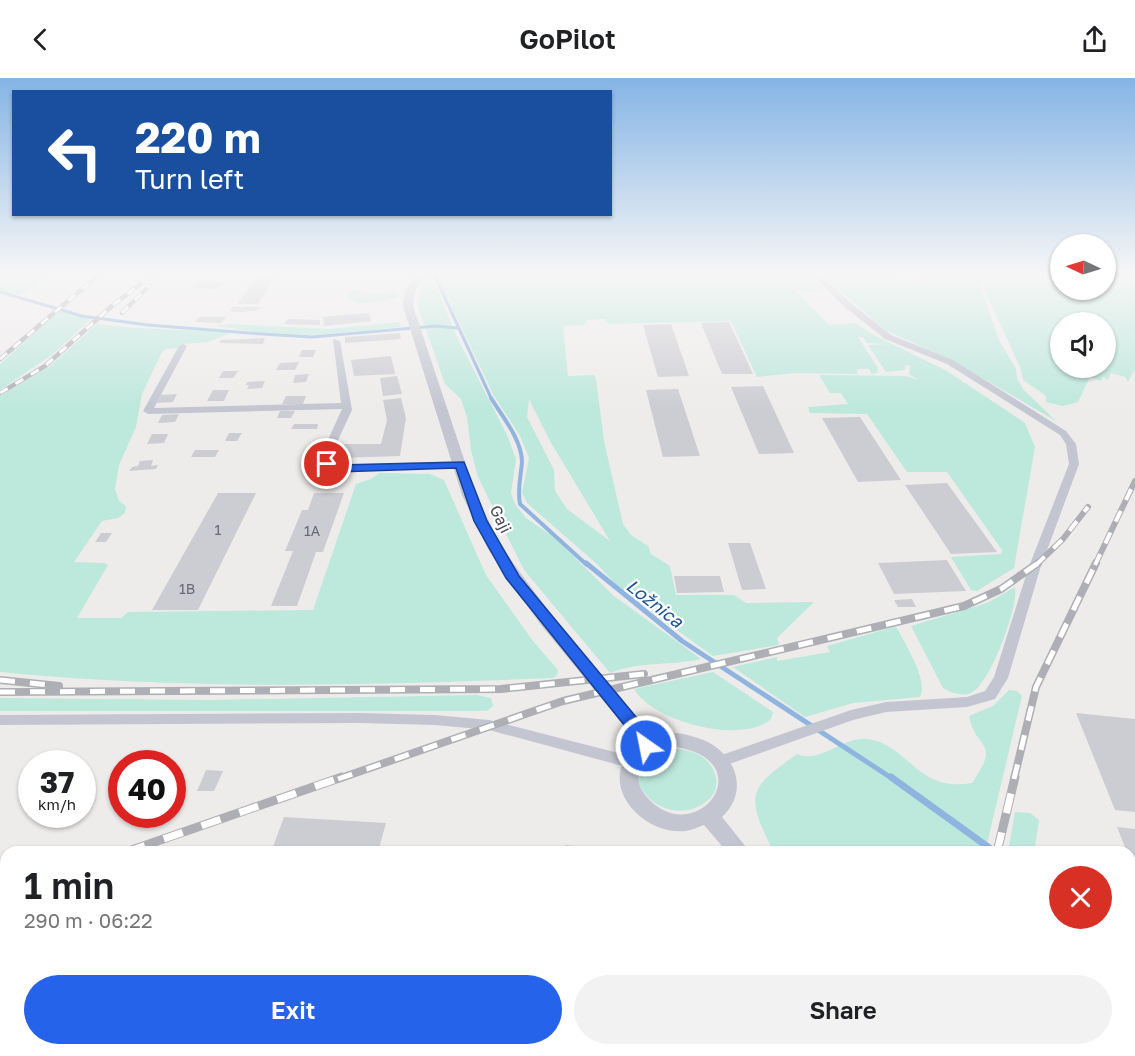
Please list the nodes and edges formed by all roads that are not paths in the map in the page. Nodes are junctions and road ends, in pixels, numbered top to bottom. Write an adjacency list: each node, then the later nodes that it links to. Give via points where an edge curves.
1 (412, 318): 6 (street, Gaji)
2 (864, 318): 9 (street, via 888,337 950,362 1063,433 1071,444 1074,464 1034,569 1001,678 990,695 967,702 886,707 851,715)
3 (336, 341): 5 (street)
4 (183, 346): 5 (street, via 148,411)
5 (347, 406): 6 (street, via 327,453 327,464 336,468)
6 (460, 464): 8 (street, Gaji, via 480,521 513,578 631,722)
7 (0, 720): 10 (street, via 435,720 489,725)
8 (646, 746): 9 (street, via 676,740 693,743); 10 (street)
9 (721, 761): 11 (street, via 729,792 722,805)
10 (630, 762): 11 (street, via 627,784 641,806 669,820 686,822)
11 (708, 816): 12 (street)
12 (735, 846)

